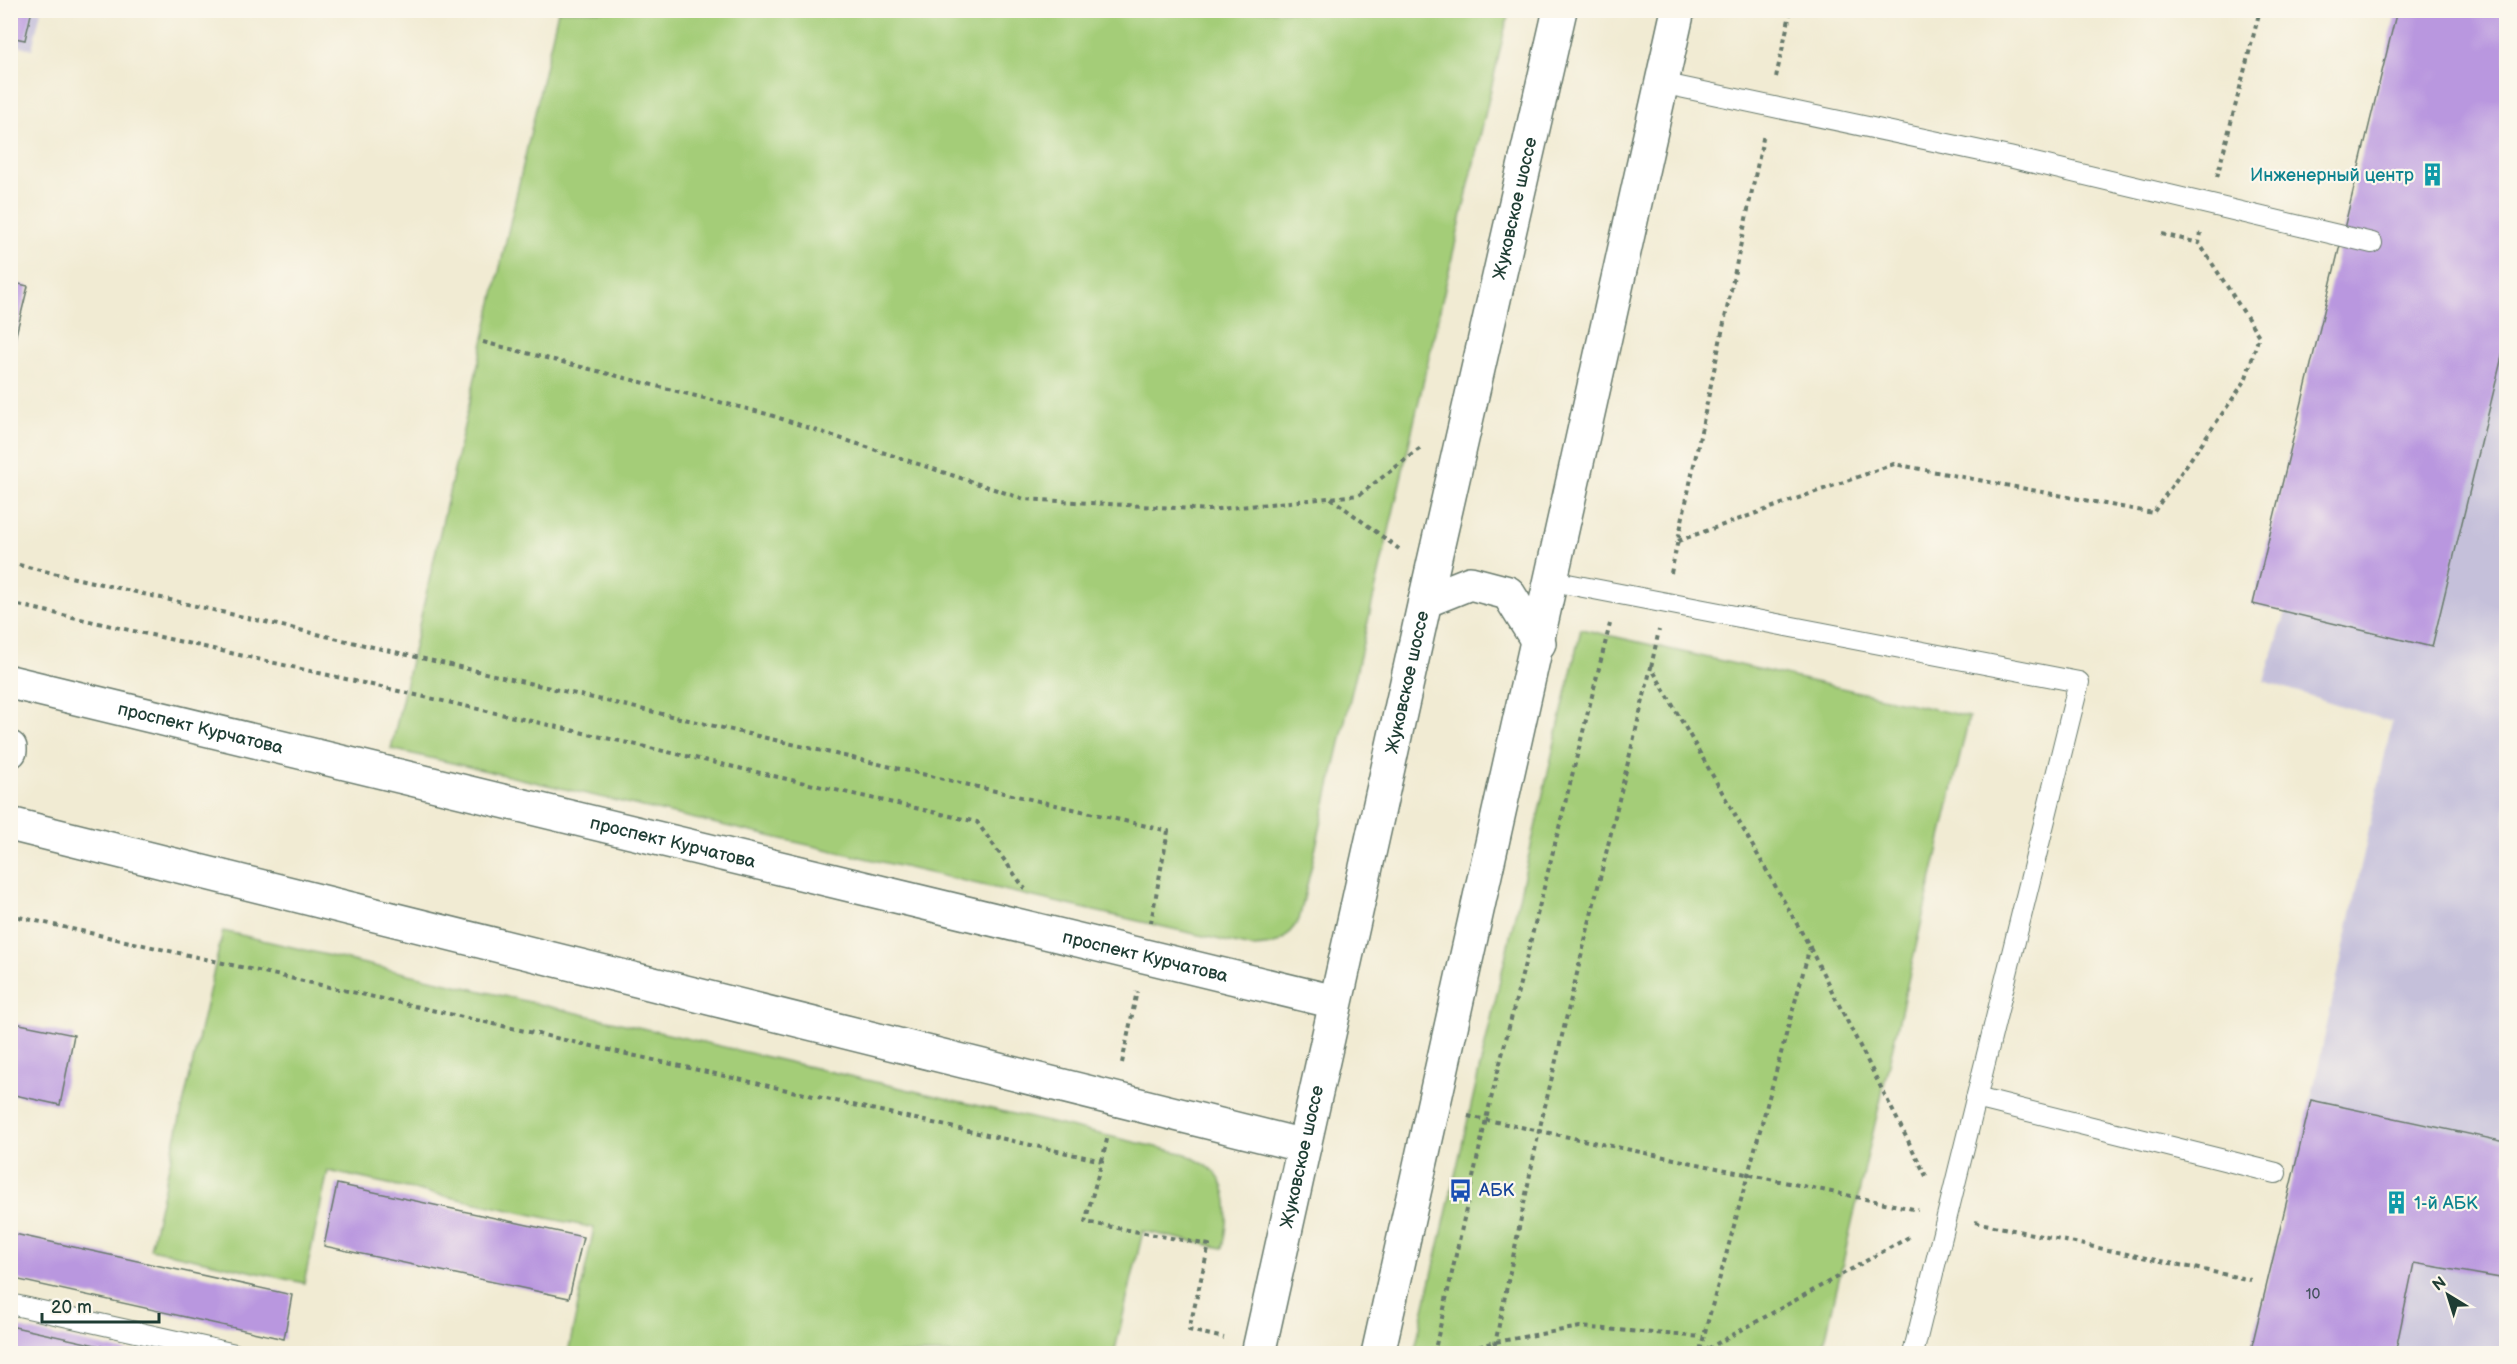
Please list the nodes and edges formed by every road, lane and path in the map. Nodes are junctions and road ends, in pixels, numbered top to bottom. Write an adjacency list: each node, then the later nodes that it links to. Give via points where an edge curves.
1 (1560, 10): 12 (main road, Жуковское шоссе)
2 (1678, 10): 5 (main road)
3 (1791, 10): 6 (path)
4 (2260, 10): 7 (path)
5 (1661, 83): 6 (lane); 16 (main road)
6 (1770, 106): 7 (lane); 14 (path)
7 (2210, 204): 9 (path); 10 (lane)
8 (2162, 234): 9 (path)
9 (2199, 243): 14 (path, via 2259,336 2245,381 2153,513 1894,464)
10 (2372, 243)
11 (483, 342): 13 (path, via 767,414 1024,499 1209,510)
12 (1468, 412): 13 (path, via 1359,495); 17 (main road, Жуковское шоссе)
13 (1331, 498): 17 (path)
14 (1678, 541): 20 (path)
15 (10, 563): 28 (path, via 1168,831)
16 (1552, 581): 18 (lane); 21 (main road)
17 (1428, 587): 21 (main road, via 1470,583 1508,593); 29 (main road, Жуковское шоссе)
18 (1618, 594): 20 (lane); 33 (path)
19 (10, 603): 26 (path, via 977,822)
20 (1665, 603): 22 (path); 30 (lane, via 2079,682)
21 (1539, 643): 32 (main road)
22 (1651, 667): 27 (path); 34 (path)
23 (10, 682): 26 (main road, проспект Курчатова)
24 (10, 824): 31 (main road)
25 (10, 915): 36 (path)
26 (1058, 936): 28 (main road, проспект Курчатова)
27 (1810, 947): 38 (path); 39 (path)
28 (1144, 956): 29 (main road, проспект Курчатова); 31 (path)
29 (1335, 1002): 35 (main road, Жуковское шоссе)
30 (1976, 1098): 37 (lane); 39 (lane)
31 (1116, 1099): 35 (main road); 36 (path)
32 (1432, 1108): 33 (path); 46 (main road)
33 (1486, 1119): 34 (path); 47 (path)
34 (1539, 1131): 38 (path); 43 (path)
35 (1304, 1146): 44 (main road, Жуковское шоссе)
36 (1102, 1161): 44 (path, via 1085,1222 1209,1245 1189,1330)
37 (2276, 1173)
38 (1748, 1175): 39 (path); 42 (path)
39 (1947, 1216): 40 (path); 50 (path); 51 (lane)
40 (2251, 1280)
41 (10, 1304): 45 (lane)
42 (1703, 1337): 43 (path, via 1580,1327); 50 (path)
43 (1495, 1342): 48 (path); 49 (path)
44 (1259, 1350)
45 (235, 1353)
46 (1378, 1353)
47 (1434, 1353)
48 (1453, 1353)
49 (1493, 1353)
50 (1699, 1353)
51 (1913, 1353)

